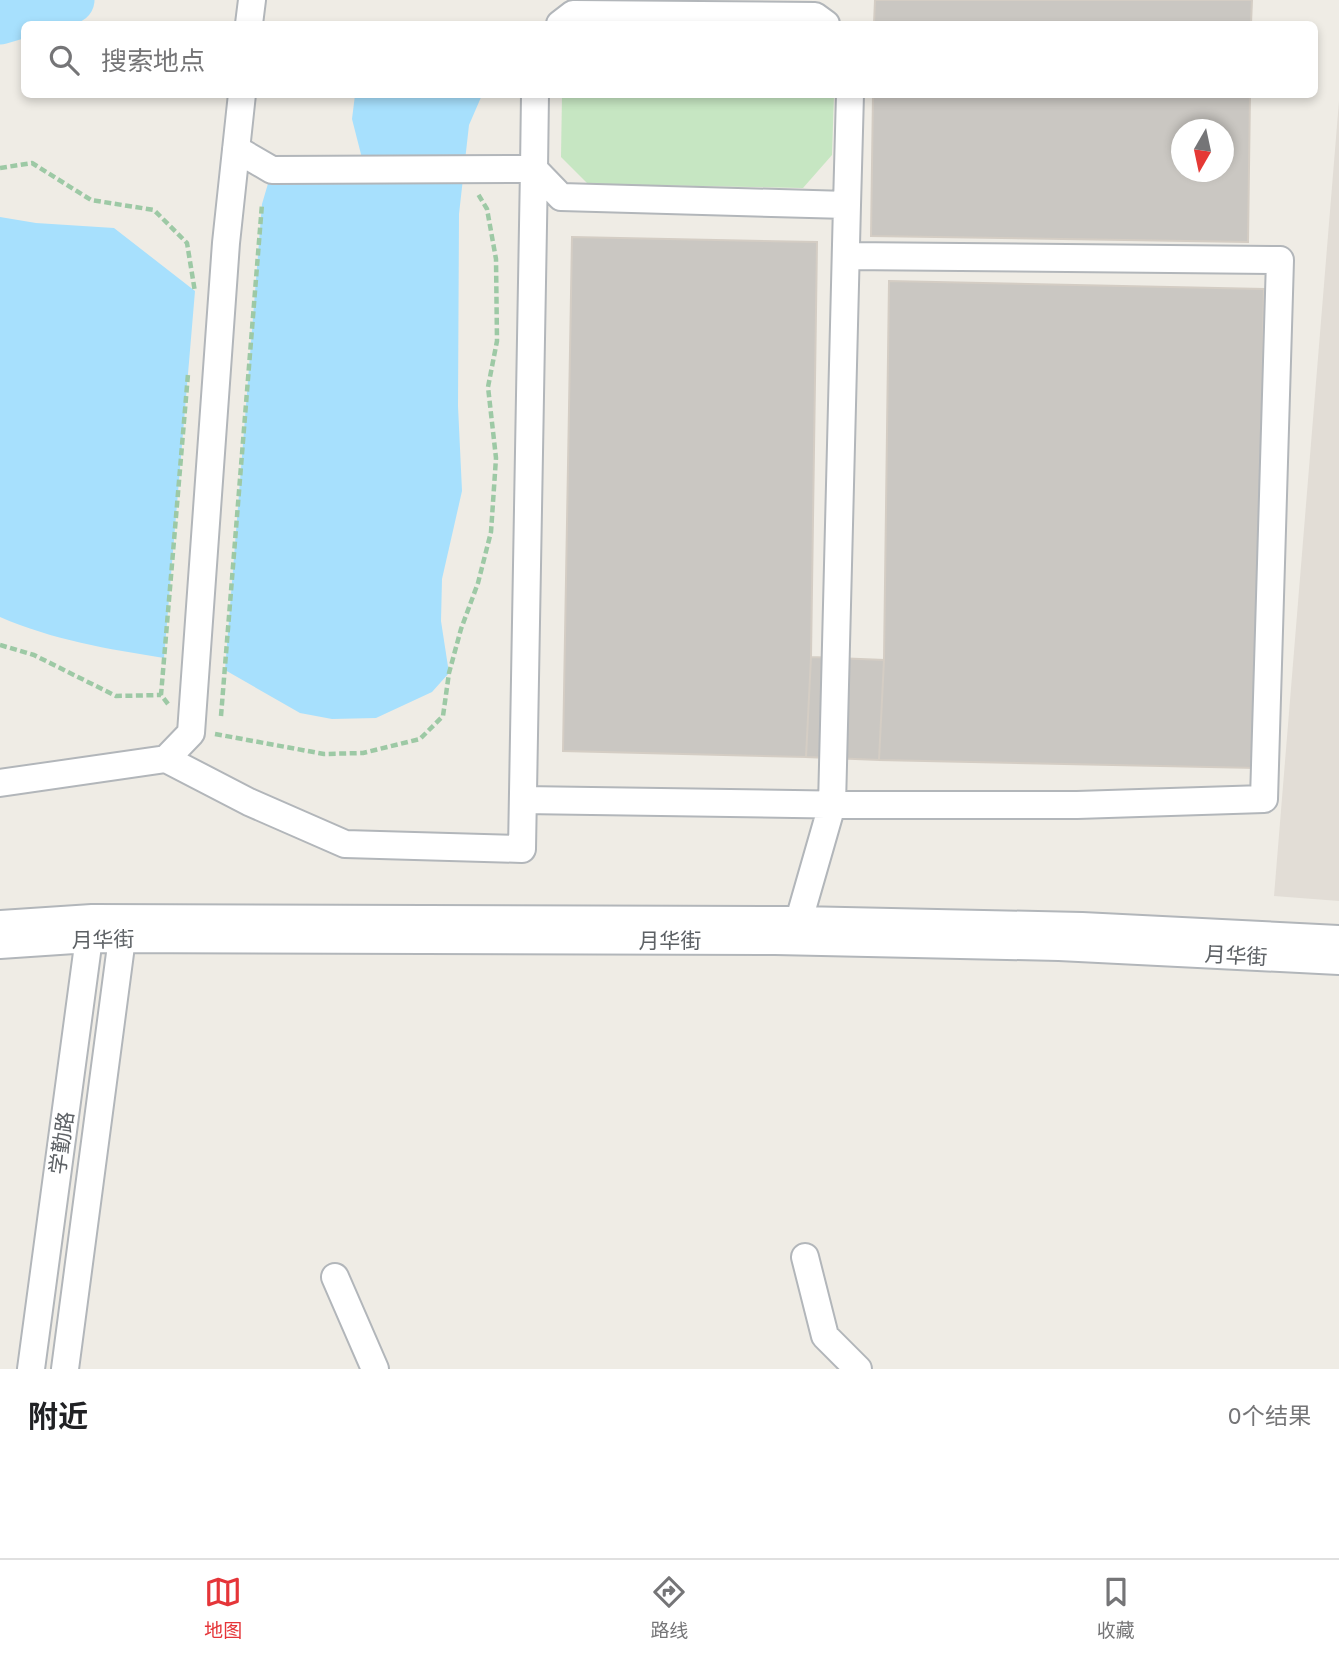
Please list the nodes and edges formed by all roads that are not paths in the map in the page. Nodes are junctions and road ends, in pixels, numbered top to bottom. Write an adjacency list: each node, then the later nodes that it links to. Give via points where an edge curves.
1 (252, 0): 2 (street)
2 (249, 21)
3 (564, 21): 4 (street, via 573,14 587,14 815,16)
4 (822, 21)
5 (242, 98): 8 (street)
6 (535, 98): 9 (street)
7 (850, 98): 12 (street)
8 (236, 149): 10 (street); 11 (street)
9 (534, 169): 10 (street); 12 (street, via 561,197); 16 (street)
10 (272, 170): 11 (street)
11 (231, 195): 14 (street, via 191,733)
12 (847, 205): 13 (street)
13 (846, 256): 17 (street); 17 (street, via 1280,260 1264,799)
14 (166, 759): 15 (street); 16 (street, via 345,844 522,849)
15 (0, 783)
16 (523, 800): 17 (street)
17 (832, 805): 18 (street)
18 (799, 920): 21 (street, 月华街); 22 (street, 月华街, via 1082,926)
19 (0, 924): 20 (street, 月华街)
20 (91, 928): 21 (street, 月华街); 23 (street, 月华街); 27 (street, 学勤路)
21 (123, 929): 24 (street, 月华街, via 1059,947); 28 (street, 学勤路)
22 (1339, 939)
23 (0, 945)
24 (1339, 961)
25 (805, 1257): 30 (street, via 825,1336)
26 (335, 1277): 29 (street)
27 (31, 1369)
28 (65, 1369)
29 (375, 1369)
30 (858, 1369)

